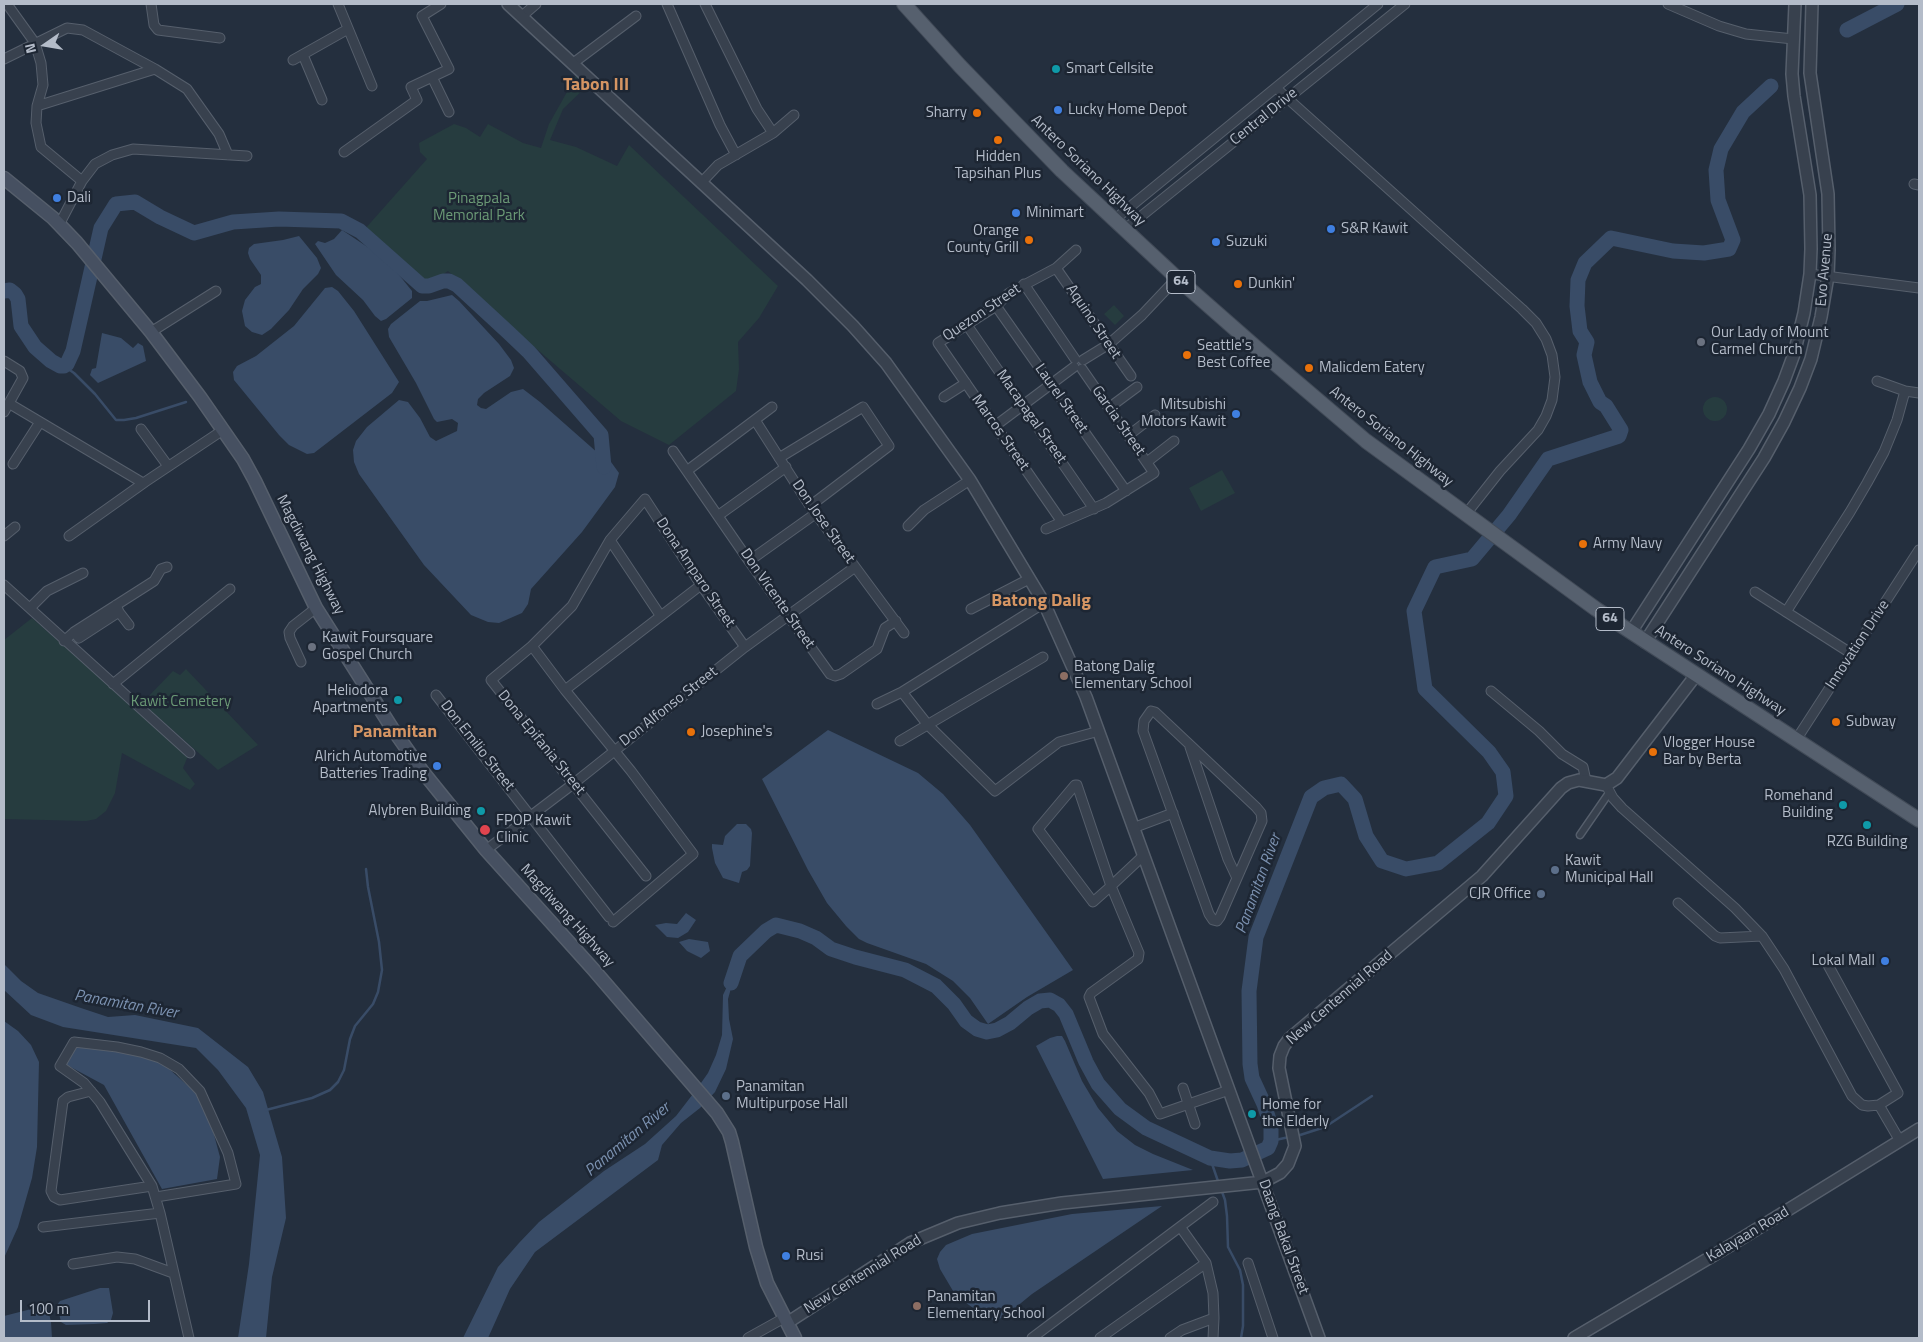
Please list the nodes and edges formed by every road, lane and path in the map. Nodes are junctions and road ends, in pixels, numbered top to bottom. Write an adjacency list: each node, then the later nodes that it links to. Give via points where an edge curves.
1 (7, 4): 21 (street)
2 (151, 4): 18 (street, via 154,25 158,30)
3 (338, 4): 17 (street)
4 (441, 4): 27 (street, via 422,16 449,68)
5 (508, 4): 16 (street, Daang Bakal Street)
6 (536, 4): 16 (street)
7 (669, 4): 40 (street)
8 (705, 4): 37 (street, via 757,109)
9 (904, 4): 48 (main road, Antero Soriano Highway / 64, via 983,90)
10 (1378, 4): 29 (street, Central Drive)
11 (1404, 4): 32 (street, Central Drive)
12 (1668, 4): 19 (street, via 1737,31)
13 (1795, 4): 19 (street, Evo Avenue)
14 (1812, 4): 20 (street, Evo Avenue)
15 (636, 16): 25 (street)
16 (521, 17): 25 (street, Daang Bakal Street)
17 (348, 30): 22 (street); 28 (street)
18 (220, 38)
19 (1793, 39): 20 (street); 31 (street, Evo Avenue)
20 (1810, 40): 30 (street, Evo Avenue)
21 (35, 43): 23 (street); 26 (street, via 67,28 83,30); 34 (street, via 43,85)
22 (303, 55): 24 (street); 33 (street)
23 (4, 59)
24 (293, 60)
25 (572, 64): 44 (street, Daang Bakal Street)
26 (154, 69): 34 (street); 39 (street, via 188,90 219,134)
27 (432, 77): 35 (street); 38 (street, via 411,88 417,100)
28 (372, 86)
29 (1276, 88): 32 (street); 48 (street, Central Drive)
30 (1812, 94): 31 (street); 45 (street, Evo Avenue)
31 (1794, 96): 46 (street, Evo Avenue)
32 (1287, 99): 48 (street, Central Drive); 101 (street, via 1522,309 1546,339 1555,376 1546,416 1538,430)
33 (322, 100)
34 (37, 106): 43 (street, via 36,123 41,147)
35 (449, 112)
36 (794, 115): 37 (street)
37 (774, 133): 40 (street)
38 (344, 152)
39 (228, 154): 41 (street); 43 (street, via 133,149 95,164)
40 (736, 155): 44 (street, via 718,165)
41 (247, 156)
42 (4, 178): 47 (main road, Magdiwang Highway)
43 (82, 181): 47 (street)
44 (702, 183): 94 (street, Daang Bakal Street, via 853,326 886,363)
45 (1828, 194): 46 (street); 52 (street, Evo Avenue)
46 (1810, 195): 51 (street, Evo Avenue)
47 (59, 225): 59 (main road, Magdiwang Highway)
48 (1119, 225): 53 (main road, Antero Soriano Highway / 64)
49 (1076, 250): 50 (street, Quezon Street)
50 (1056, 268): 54 (street, Quezon Street); 61 (street, Aquino Street)
51 (1810, 274): 52 (street); 77 (street, Evo Avenue, via 1794,354)
52 (1828, 276): 55 (street); 81 (street, Evo Avenue, via 1810,359)
53 (1177, 278): 61 (street); 101 (main road, Antero Soriano Highway / 64, via 1366,441)
54 (1024, 284): 57 (street, Quezon Street); 63 (street, Garcia Street)
55 (1919, 288)
56 (216, 291): 59 (street)
57 (996, 306): 58 (street, Quezon Street); 67 (street, Laurel Street)
58 (967, 325): 60 (street, Quezon Street); 73 (street, Macapagal Street)
59 (151, 332): 84 (main road, Magdiwang Highway)
60 (938, 343): 66 (street, Marcos Street)
61 (1109, 344): 63 (street); 64 (street, Aquino Street)
62 (4, 361): 72 (street, via 20,371 23,378)
63 (1078, 364): 67 (street); 75 (street, Garcia Street)
64 (1130, 376)
65 (1877, 381): 69 (street)
66 (966, 383): 71 (street); 82 (street, Marcos Street)
67 (1050, 385): 73 (street); 96 (street, Laurel Street)
68 (1137, 387): 75 (street)
69 (1905, 391): 70 (street); 125 (street, via 1884,452)
70 (1919, 393)
71 (944, 397)
72 (10, 404): 76 (street); 80 (street)
73 (1023, 405): 82 (street); 99 (street, Macapagal Street)
74 (772, 407): 79 (street)
75 (1110, 407): 85 (street, Garcia Street)
76 (4, 412)
77 (1769, 414): 81 (street); 130 (street, Evo Avenue)
78 (1155, 415): 85 (street)
79 (755, 420): 88 (street, Don Jose Street); 93 (street)
80 (40, 422): 90 (street); 95 (street)
81 (1784, 422): 133 (street, Evo Avenue)
82 (995, 426): 103 (street, Marcos Street)
83 (141, 429): 91 (street)
84 (223, 430): 91 (street); 122 (main road, Magdiwang Highway, via 255,481)
85 (1129, 434): 89 (street, Garcia Street)
86 (1174, 441): 89 (street)
87 (674, 451): 93 (street, Don Vicente Street)
88 (779, 458): 92 (street, Don Jose Street); 98 (street, via 863,407 889,446)
89 (1147, 462): 96 (street, Garcia Street, via 1154,473)
90 (13, 464)
91 (168, 466): 95 (street)
92 (786, 467): 98 (street, Don Jose Street); 102 (street)
93 (688, 470): 102 (street, Don Vicente Street)
94 (970, 480): 104 (street, via 924,510); 115 (street, Daang Bakal Street)
95 (143, 483): 108 (street)
96 (1126, 491): 99 (street)
97 (645, 499): 109 (street, Dona Epifania Street); 117 (street, Dona Amparo Street)
98 (810, 506): 100 (street, Don Jose Street)
99 (1094, 509): 103 (street)
100 (815, 514): 111 (street); 113 (street, Don Jose Street)
101 (1466, 514): 130 (main road, Antero Soriano Highway / 64)
102 (719, 515): 111 (street, Don Vicente Street)
103 (1062, 522): 106 (street)
104 (908, 526)
105 (15, 527): 107 (street)
106 (1046, 529)
107 (4, 536)
108 (69, 536)
109 (610, 540): 126 (street); 134 (street, Dona Epifania Street, via 572,606)
110 (1919, 550): 136 (street, Innovation Drive)
111 (749, 561): 127 (street, Don Vicente Street)
112 (167, 567): 123 (street)
113 (855, 567): 127 (street, Don Alfonso Street); 128 (street, Don Jose Street)
114 (83, 573): 121 (street, via 47,591)
115 (1029, 579): 120 (street, Daang Bakal Street); 124 (street)
116 (4, 584): 121 (street)
117 (701, 585): 126 (street); 135 (street, Dona Amparo Street)
118 (230, 589): 140 (street)
119 (1756, 592): 125 (street)
120 (1044, 603): 143 (street); 147 (street, Daang Bakal Street)
121 (30, 608): 132 (street)
122 (316, 608): 138 (street, via 290,632); 161 (main road, Magdiwang Highway, via 392,728)
123 (118, 609): 129 (street); 132 (street, via 74,632)
124 (971, 609)
125 (1786, 612): 136 (street)
126 (660, 615): 141 (street)
127 (789, 616): 128 (street, Don Vicente Street, via 830,674 836,676 877,649 885,628); 135 (street, Don Alfonso Street)
128 (896, 621): 131 (street, Don Jose Street)
129 (129, 625)
130 (1630, 632): 133 (main road, Antero Soriano Highway / 64)
131 (904, 633)
132 (64, 641): 140 (street)
133 (1645, 642): 139 (main road, Antero Soriano Highway / 64)
134 (532, 646): 141 (street, Don Emilio Street); 154 (street, Dona Epifania Street, via 491,680)
135 (745, 647): 151 (street, Don Alfonso Street)
136 (1852, 654): 148 (street, Innovation Drive)
137 (1043, 657): 146 (street)
138 (301, 662)
139 (1696, 675): 148 (main road, Antero Soriano Highway / 64); 155 (street)
140 (113, 684): 152 (street)
141 (565, 690): 151 (street, Don Emilio Street)
142 (1491, 691): 153 (street, via 1562,754 1583,767)
143 (902, 692): 145 (street); 146 (street)
144 (436, 694): 157 (street, Don Emilio Street)
145 (877, 704)
146 (928, 725): 147 (street, via 995,791 1059,742); 149 (street)
147 (1099, 730): 159 (street, Daang Bakal Street)
148 (1796, 740): 158 (main road, Antero Soriano Highway / 64)
149 (900, 741)
150 (1189, 745): 156 (street, via 1155,712 1148,712 1143,731); 164 (street); 164 (street, via 1261,813 1262,821)
151 (614, 750): 154 (street, Don Alfonso Street); 157 (street, Don Emilio Street, via 693,854 611,919)
152 (190, 753)
153 (1586, 781): 155 (street, New Centennial Road); 177 (street, New Centennial Road, via 1574,781 1561,788 1482,876 1290,1038 1284,1046 1278,1068 1294,1136 1292,1158 1284,1169)
154 (573, 784): 157 (street, Don Alfonso Street); 163 (street, Dona Epifania Street)
155 (1608, 789): 160 (street); 167 (street, via 1622,808)
156 (1173, 813): 159 (street); 164 (street, via 1213,920 1220,917)
157 (532, 816): 161 (street, Don Alfonso Street)
158 (1919, 820)
159 (1133, 828): 162 (street, Daang Bakal Street)
160 (1580, 835)
161 (486, 850): 189 (main road, Magdiwang Highway, via 716,1113 731,1137 756,1247)
162 (1144, 856): 165 (street); 170 (street, Daang Bakal Street)
163 (646, 876)
164 (1236, 876)
165 (1111, 886): 165 (street, via 1077,785 1075,785 1038,829 1093,902); 172 (street, via 1139,953 1138,959 1089,997 1103,1034 1149,1093 1160,1114)
166 (1678, 903): 167 (street, via 1720,938)
167 (1762, 936): 173 (street, via 1784,969 1852,1096 1862,1104)
168 (1828, 964): 173 (street, via 1898,1093)
169 (1183, 1088): 172 (street)
170 (1229, 1090): 172 (street); 177 (street, Daang Bakal Street)
171 (91, 1091): 178 (street); 178 (street, via 63,1101 51,1191 54,1197 60,1200); 179 (street, via 60,1066 74,1042 117,1047 160,1058 179,1069 200,1091 228,1153 236,1184)
172 (1189, 1104): 174 (street)
173 (1879, 1105): 176 (street)
174 (1196, 1124)
175 (1919, 1129): 176 (street, Kalayaan Road)
176 (1900, 1141): 199 (street, Kalayaan Road)
177 (1263, 1182): 189 (street, New Centennial Road, via 1025,1208 946,1226 910,1243); 198 (street, Daang Bakal Street)
178 (152, 1186): 179 (street)
179 (156, 1197): 181 (street)
180 (1214, 1202): 183 (street)
181 (160, 1212): 182 (street); 187 (street)
182 (44, 1227)
183 (1181, 1228): 184 (street); 190 (street)
184 (1206, 1263): 188 (street, via 1213,1293); 194 (street)
185 (1248, 1263): 197 (street)
186 (73, 1264): 187 (street, via 117,1257 134,1258)
187 (173, 1273): 191 (street)
188 (1214, 1318): 195 (street); 196 (street)
189 (785, 1321): 192 (street); 193 (main road, Magdiwang Highway)
190 (1035, 1337)
191 (188, 1338)
192 (748, 1338)
193 (795, 1338)
194 (1100, 1338)
195 (1170, 1338)
196 (1213, 1338)
197 (1273, 1338)
198 (1319, 1338)
199 (1574, 1338)

